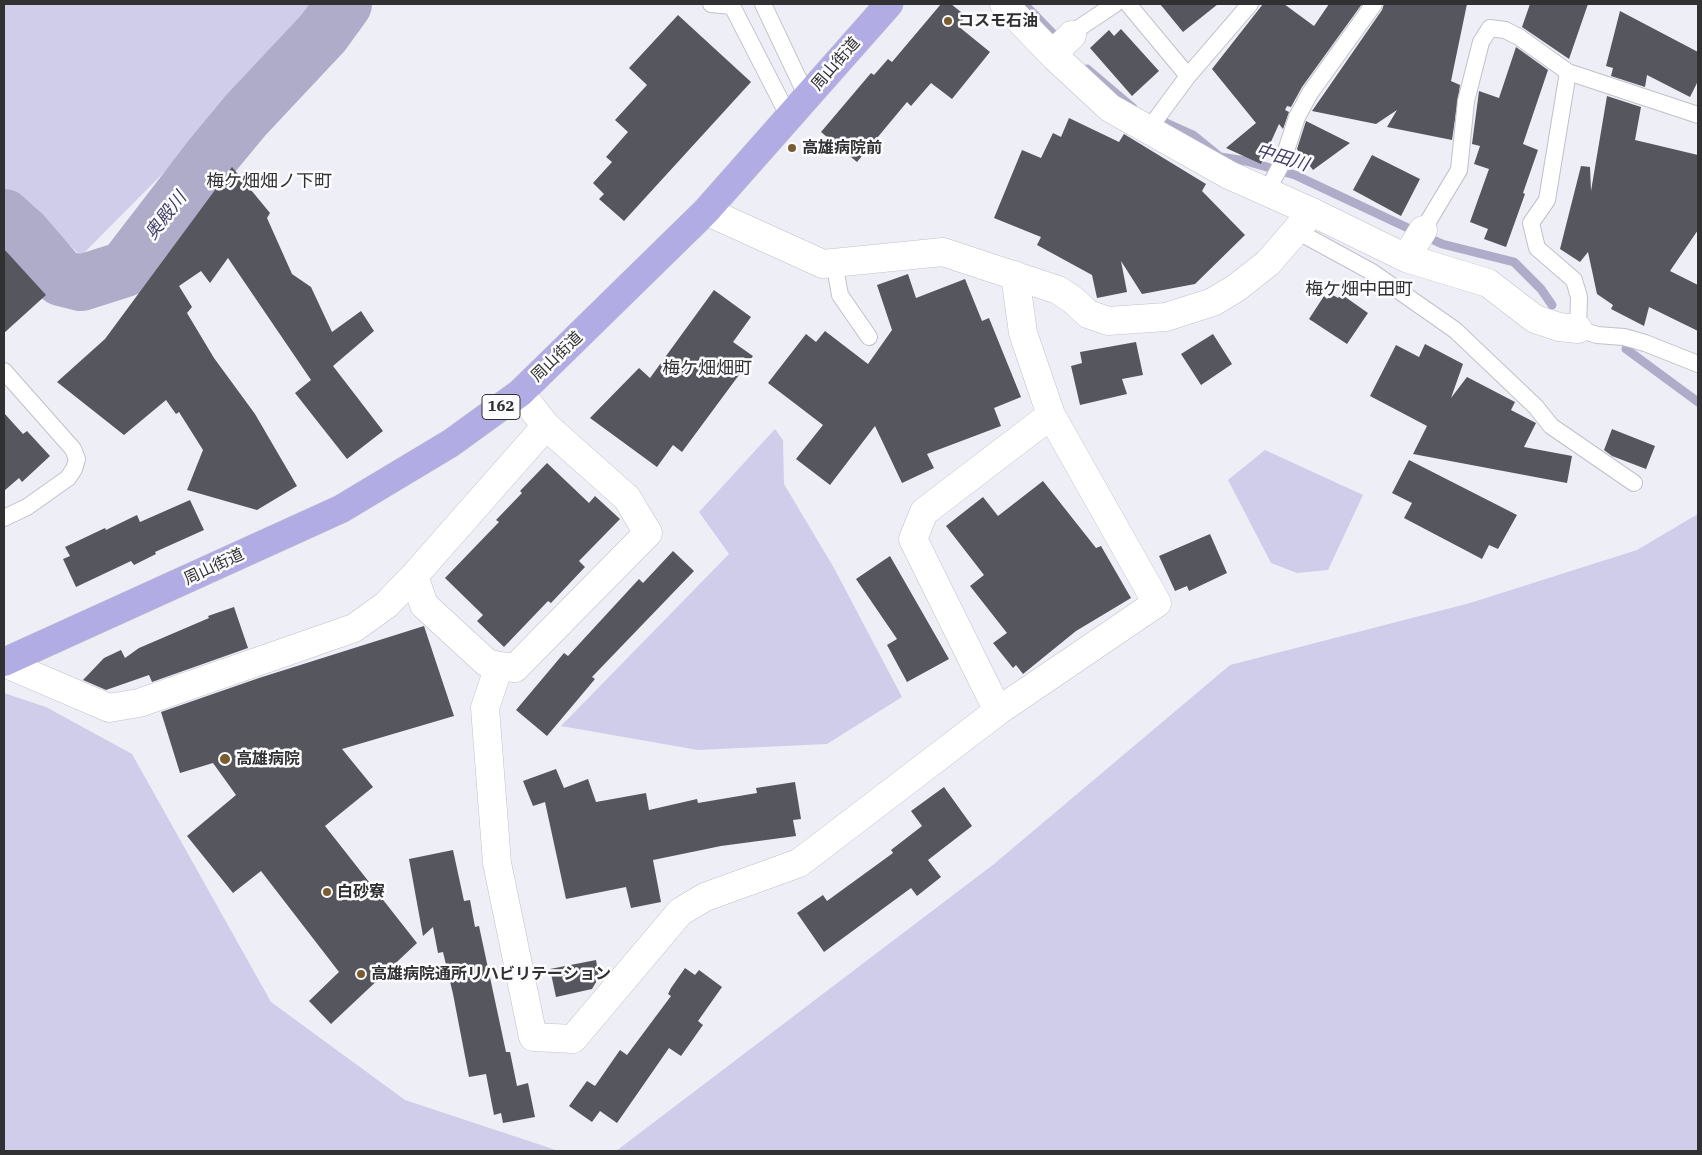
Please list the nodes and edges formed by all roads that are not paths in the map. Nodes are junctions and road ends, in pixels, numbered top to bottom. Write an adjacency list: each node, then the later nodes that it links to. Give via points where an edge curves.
1 (711, 4): 14 (lane, via 732,6)
2 (763, 4): 12 (lane)
3 (889, 4): 12 (highway, 周山街道 / 162)
4 (1004, 4): 9 (street)
5 (1115, 4): 9 (lane, via 1076,30)
6 (1128, 4): 11 (lane)
7 (1250, 4): 11 (lane)
8 (1374, 4): 16 (lane, via 1310,93 1297,117 1282,163)
9 (1062, 46): 15 (street, via 1110,108)
10 (1568, 72): 13 (lane); 19 (lane, via 1519,37 1505,30 1490,28 1481,42 1466,101 1459,170); 22 (lane, via 1546,200 1531,224 1537,248 1574,280 1579,297)
11 (1188, 76): 15 (lane)
12 (807, 97): 14 (highway, 周山街道 / 162)
13 (1698, 115)
14 (789, 117): 17 (highway, 周山街道 / 162)
15 (1148, 130): 16 (street, via 1229,175)
16 (1267, 190): 18 (street)
17 (706, 211): 20 (street, via 823,264); 26 (highway, 周山街道 / 162)
18 (1303, 221): 19 (street); 21 (street, via 1268,263 1236,288 1213,302 1166,317 1096,319 1058,290); 29 (lane, via 1454,330 1536,406 1551,426)
19 (1414, 245): 22 (street, via 1488,283 1535,319)
20 (834, 262): 21 (street, via 943,252); 23 (lane, via 840,295)
21 (1015, 275): 27 (street, via 1023,333)
22 (1578, 329): 24 (lane, via 1645,343)
23 (868, 337)
24 (1698, 364)
25 (4, 372): 30 (lane, via 72,449 77,460 68,478 27,507)
26 (520, 393): 28 (street); 32 (highway, 周山街道 / 162, via 451,443 341,509)
27 (1052, 415): 34 (street, via 924,512 913,539); 34 (street, via 1157,603)
28 (546, 426): 31 (street); 33 (street, via 627,498 648,532 516,668)
29 (1634, 483)
30 (4, 518)
31 (414, 576): 32 (street, via 386,604 354,628 139,703 109,708); 33 (street, via 424,605 488,663)
32 (4, 662)
33 (499, 666): 34 (street, via 485,708 497,863 533,1036 573,1039 680,912 705,897 799,863)
34 (998, 711)

